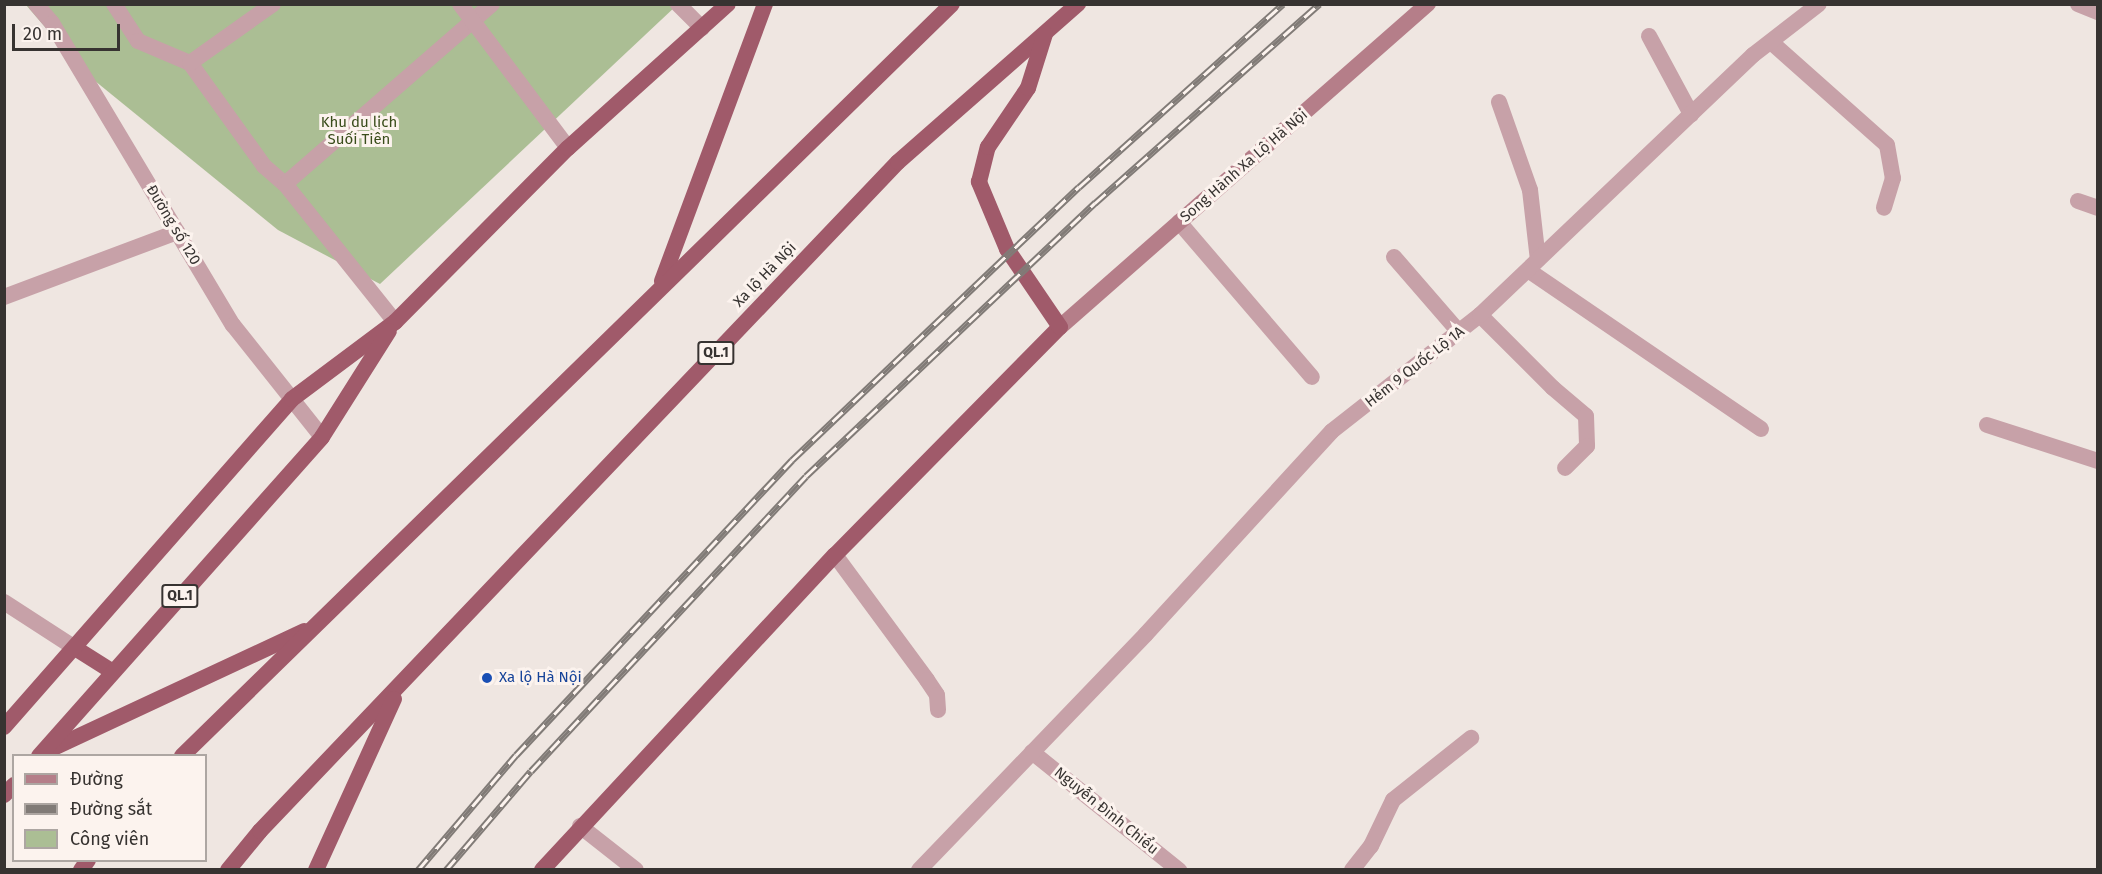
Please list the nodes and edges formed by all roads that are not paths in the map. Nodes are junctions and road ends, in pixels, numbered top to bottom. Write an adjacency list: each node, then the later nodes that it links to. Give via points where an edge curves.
1 (36, 4): 29 (street, Đường số 120, via 52,23)
2 (114, 4): 20 (street, via 138,41)
3 (273, 4): 20 (street)
4 (460, 4): 15 (street)
5 (492, 4): 15 (street)
6 (678, 4): 16 (street)
7 (728, 4): 16 (highway, QL.1)
8 (765, 4): 32 (highway)
9 (952, 4): 32 (highway)
10 (1078, 4): 17 (highway, Xa lộ Hà Nội / QL.1)
11 (1428, 4): 28 (main road, Song Hành Xa Lộ Hà Nội)
12 (1819, 4): 19 (street, Hẻm 9 Quốc Lộ 1A)
13 (2078, 4): 14 (street)
14 (2097, 12)
15 (472, 22): 23 (street); 24 (street)
16 (702, 28): 23 (highway, QL.1)
17 (1046, 33): 36 (highway, Xa lộ Hà Nội / QL.1, via 1028,88 988,147 979,182 1007,249); 50 (highway, Xa lộ Hà Nội / QL.1, via 898,162)
18 (1649, 36): 22 (street)
19 (1771, 42): 22 (street, Hẻm 9 Quốc Lộ 1A); 26 (street, via 1887,145 1893,178)
20 (190, 63): 24 (street, via 264,166)
21 (1499, 102): 31 (street, via 1530,190)
22 (1691, 114): 31 (street, Hẻm 9 Quốc Lộ 1A)
23 (568, 148): 35 (highway, QL.1)
24 (285, 184): 35 (street)
25 (2078, 201): 27 (street)
26 (1884, 208)
27 (2097, 208)
28 (1179, 222): 36 (main road, Song Hành Xa Lộ Hà Nội); 38 (street)
29 (177, 232): 33 (street); 39 (street, Đường số 120, via 233,325)
30 (1394, 257): 37 (street)
31 (1533, 265): 34 (street, Hẻm 9 Quốc Lộ 1A); 41 (street)
32 (661, 285): 47 (highway)
33 (4, 297)
34 (1480, 315): 37 (street, Hẻm 9 Quốc Lộ 1A); 44 (street, via 1586,416 1587,446)
35 (395, 322): 39 (highway, QL.1); 42 (highway, QL.1)
36 (1060, 327): 45 (highway)
37 (1459, 333): 54 (street, Hẻm 9 Quốc Lộ 1A, via 1332,431)
38 (1312, 377)
39 (292, 399): 42 (street, Đường số 120); 48 (highway, QL.1)
40 (1987, 425): 43 (street)
41 (1761, 429)
42 (322, 437): 49 (highway, QL.1)
43 (2097, 461)
44 (1565, 468)
45 (835, 555): 51 (street, via 937,695); 58 (highway)
46 (4, 602): 48 (street)
47 (315, 625): 56 (highway); 57 (highway)
48 (75, 648): 49 (highway); 52 (highway, QL.1)
49 (113, 672): 55 (highway, QL.1)
50 (399, 687): 59 (highway, Xa lộ Hà Nội / QL.1, via 260,831); 60 (highway)
51 (938, 710)
52 (4, 726)
53 (1471, 738): 65 (street, via 1393,800 1371,846)
54 (1032, 752): 63 (street, Hẻm 9 Quốc Lộ 1A); 64 (street, Nguyễn Đình Chiểu)
55 (41, 754)
56 (42, 754)
57 (184, 754)
58 (580, 826): 61 (highway); 62 (street)
59 (228, 870)
60 (316, 870)
61 (542, 870)
62 (636, 870)
63 (919, 870)
64 (1179, 870)
65 (1352, 870)

